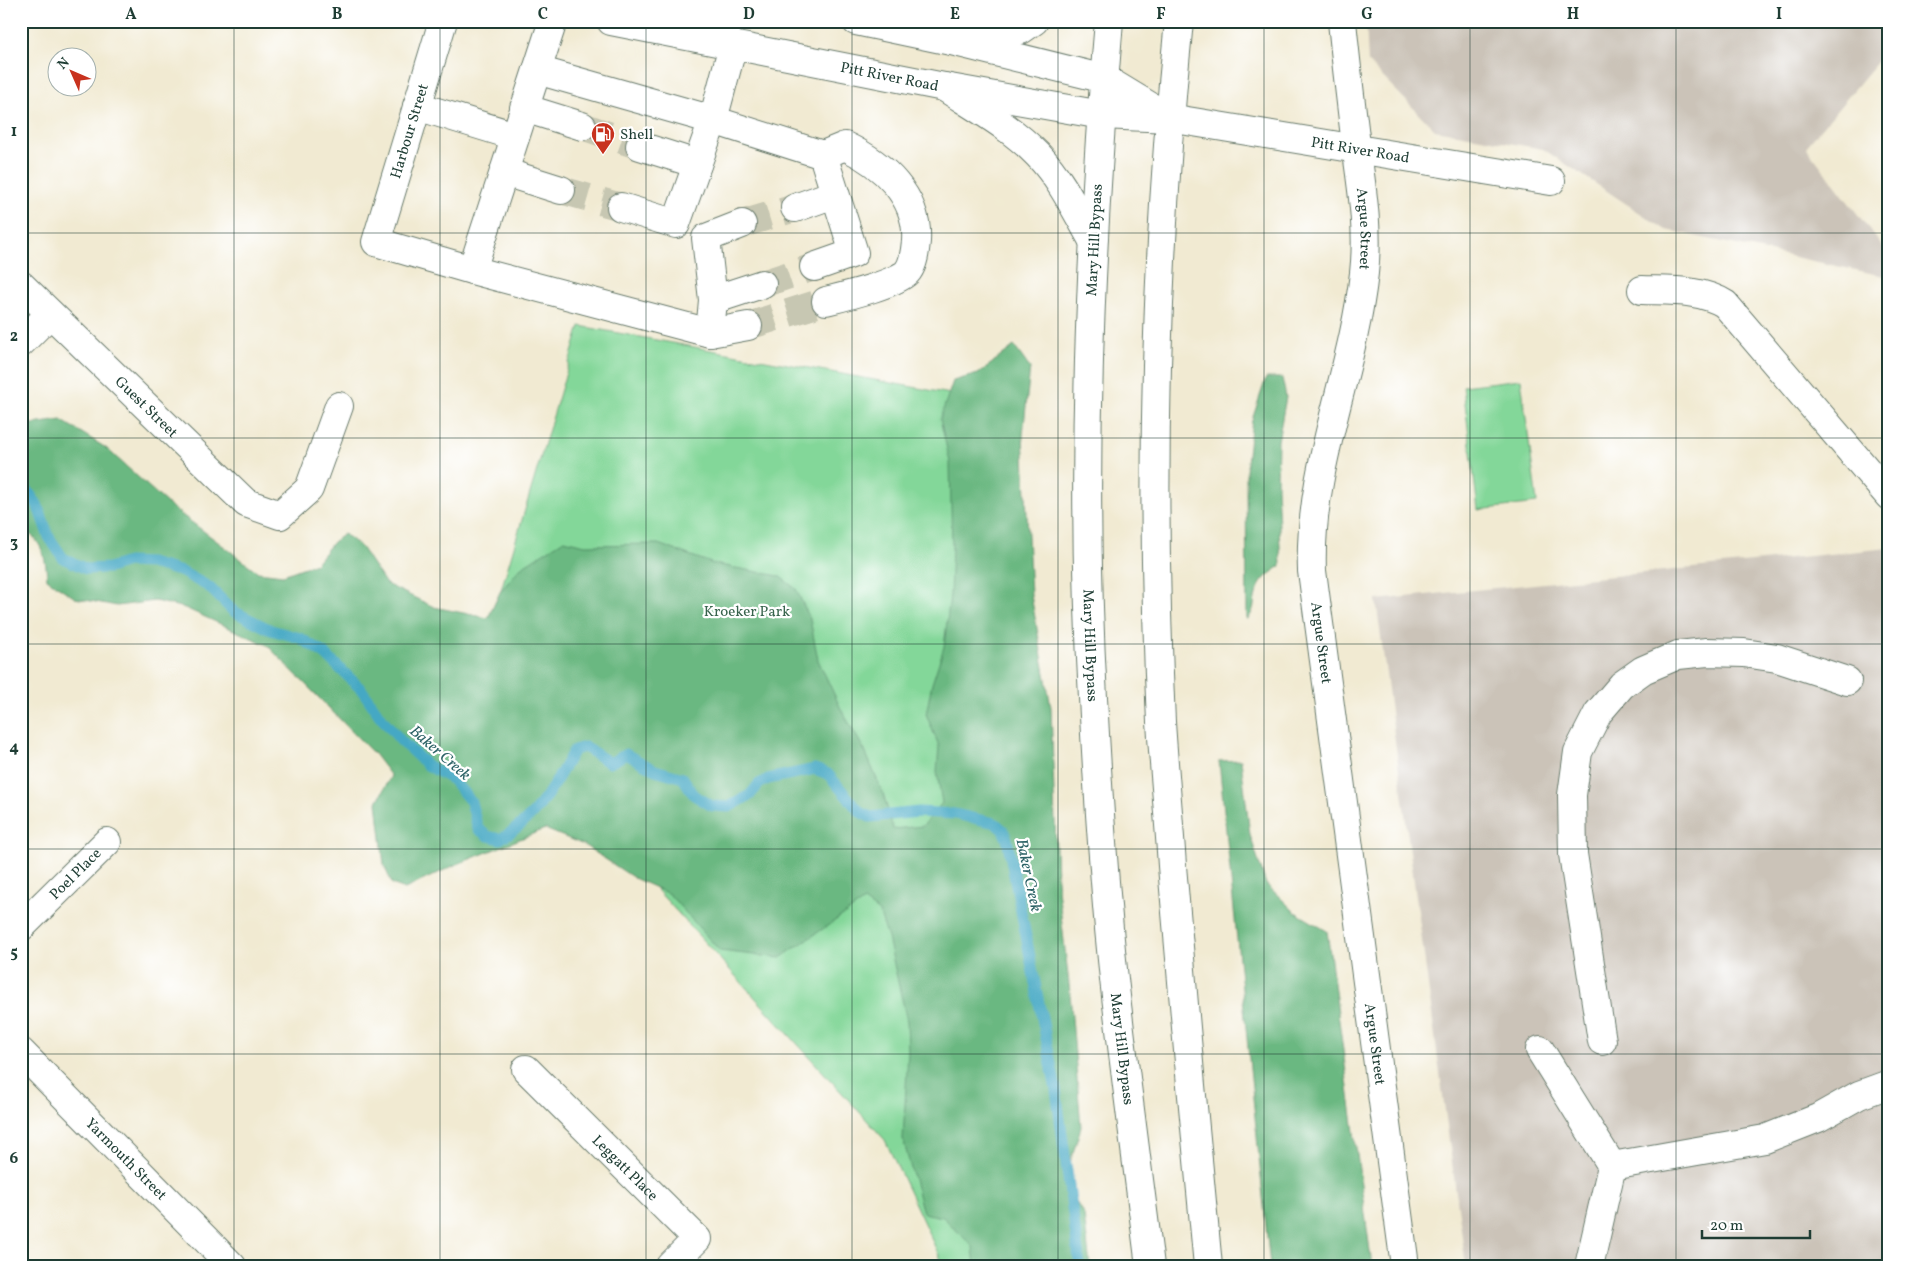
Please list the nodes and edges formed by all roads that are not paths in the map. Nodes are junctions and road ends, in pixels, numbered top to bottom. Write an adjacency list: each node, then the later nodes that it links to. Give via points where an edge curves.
1 (443, 21): 14 (main road, Harbour Street)
2 (553, 21): 11 (main road)
3 (611, 21): 9 (main road, Pitt River Road)
4 (856, 21): 10 (main road, Pitt River Road)
5 (1034, 21): 10 (main road, via 1021,30)
6 (1109, 21): 12 (main road, Mary Hill Bypass)
7 (1179, 21): 17 (main road)
8 (1342, 21): 22 (main road, Argue Street)
9 (725, 35): 13 (main road, Pitt River Road); 18 (main road)
10 (951, 41): 12 (main road, Pitt River Road)
11 (537, 70): 15 (main road); 18 (main road)
12 (1104, 79): 16 (main road, Mary Hill Bypass); 17 (main road, Pitt River Road)
13 (944, 87): 16 (main road, Pitt River Road); 32 (main road, via 1004,126 1038,155 1063,189)
14 (417, 106): 20 (main road); 34 (main road, Harbour Street, via 376,242)
15 (524, 108): 19 (main road); 20 (main road)
16 (1102, 114): 17 (main road, Pitt River Road); 32 (main road, Mary Hill Bypass)
17 (1169, 118): 22 (main road, Pitt River Road); 58 (main road, via 1158,320 1157,624 1180,972)
18 (713, 120): 23 (main road); 24 (main road)
19 (582, 126)
20 (516, 136): 25 (main road)
21 (640, 146): 24 (main road)
22 (1356, 149): 26 (main road, Pitt River Road); 59 (main road, Argue Street, via 1365,205 1365,266 1349,359 1318,483 1311,543 1316,606)
23 (822, 155): 28 (main road); 39 (main road, via 845,146 868,157 904,192 917,224 915,255 908,272 890,282)
24 (697, 164): 29 (main road, via 676,224)
25 (504, 172): 27 (main road); 34 (main road)
26 (1552, 181)
27 (561, 190)
28 (834, 194): 30 (main road); 33 (main road, via 854,253)
29 (620, 207)
30 (795, 208)
31 (742, 224): 38 (main road, via 706,238)
32 (1092, 240): 57 (main road, Mary Hill Bypass, via 1087,479 1092,694 1114,978)
33 (814, 267)
34 (472, 270): 42 (main road)
35 (762, 284): 38 (main road)
36 (21, 286): 40 (main road, Guest Street)
37 (1642, 290): 45 (main road, via 1701,294 1725,304)
38 (713, 300): 42 (main road)
39 (826, 302)
40 (50, 314): 43 (main road); 44 (main road, Guest Street, via 246,503 280,515 309,489)
41 (748, 326): 42 (main road)
42 (710, 332)
43 (21, 343)
44 (339, 406)
45 (1889, 496)
46 (1847, 681): 49 (main road, via 1777,658 1707,652 1678,656 1644,670 1622,685 1598,713 1578,752 1572,795 1573,854)
47 (107, 842): 48 (main road, Poel Place)
48 (21, 926)
49 (1602, 1041)
50 (1540, 1050): 54 (main road)
51 (21, 1052): 55 (main road, Yarmouth Street)
52 (526, 1069): 56 (main road, Leggatt Place, via 697,1239)
53 (1889, 1084): 54 (main road, via 1765,1139)
54 (1612, 1166): 60 (main road)
55 (232, 1266)
56 (670, 1266)
57 (1150, 1266)
58 (1208, 1266)
59 (1405, 1266)
60 (1589, 1266)

